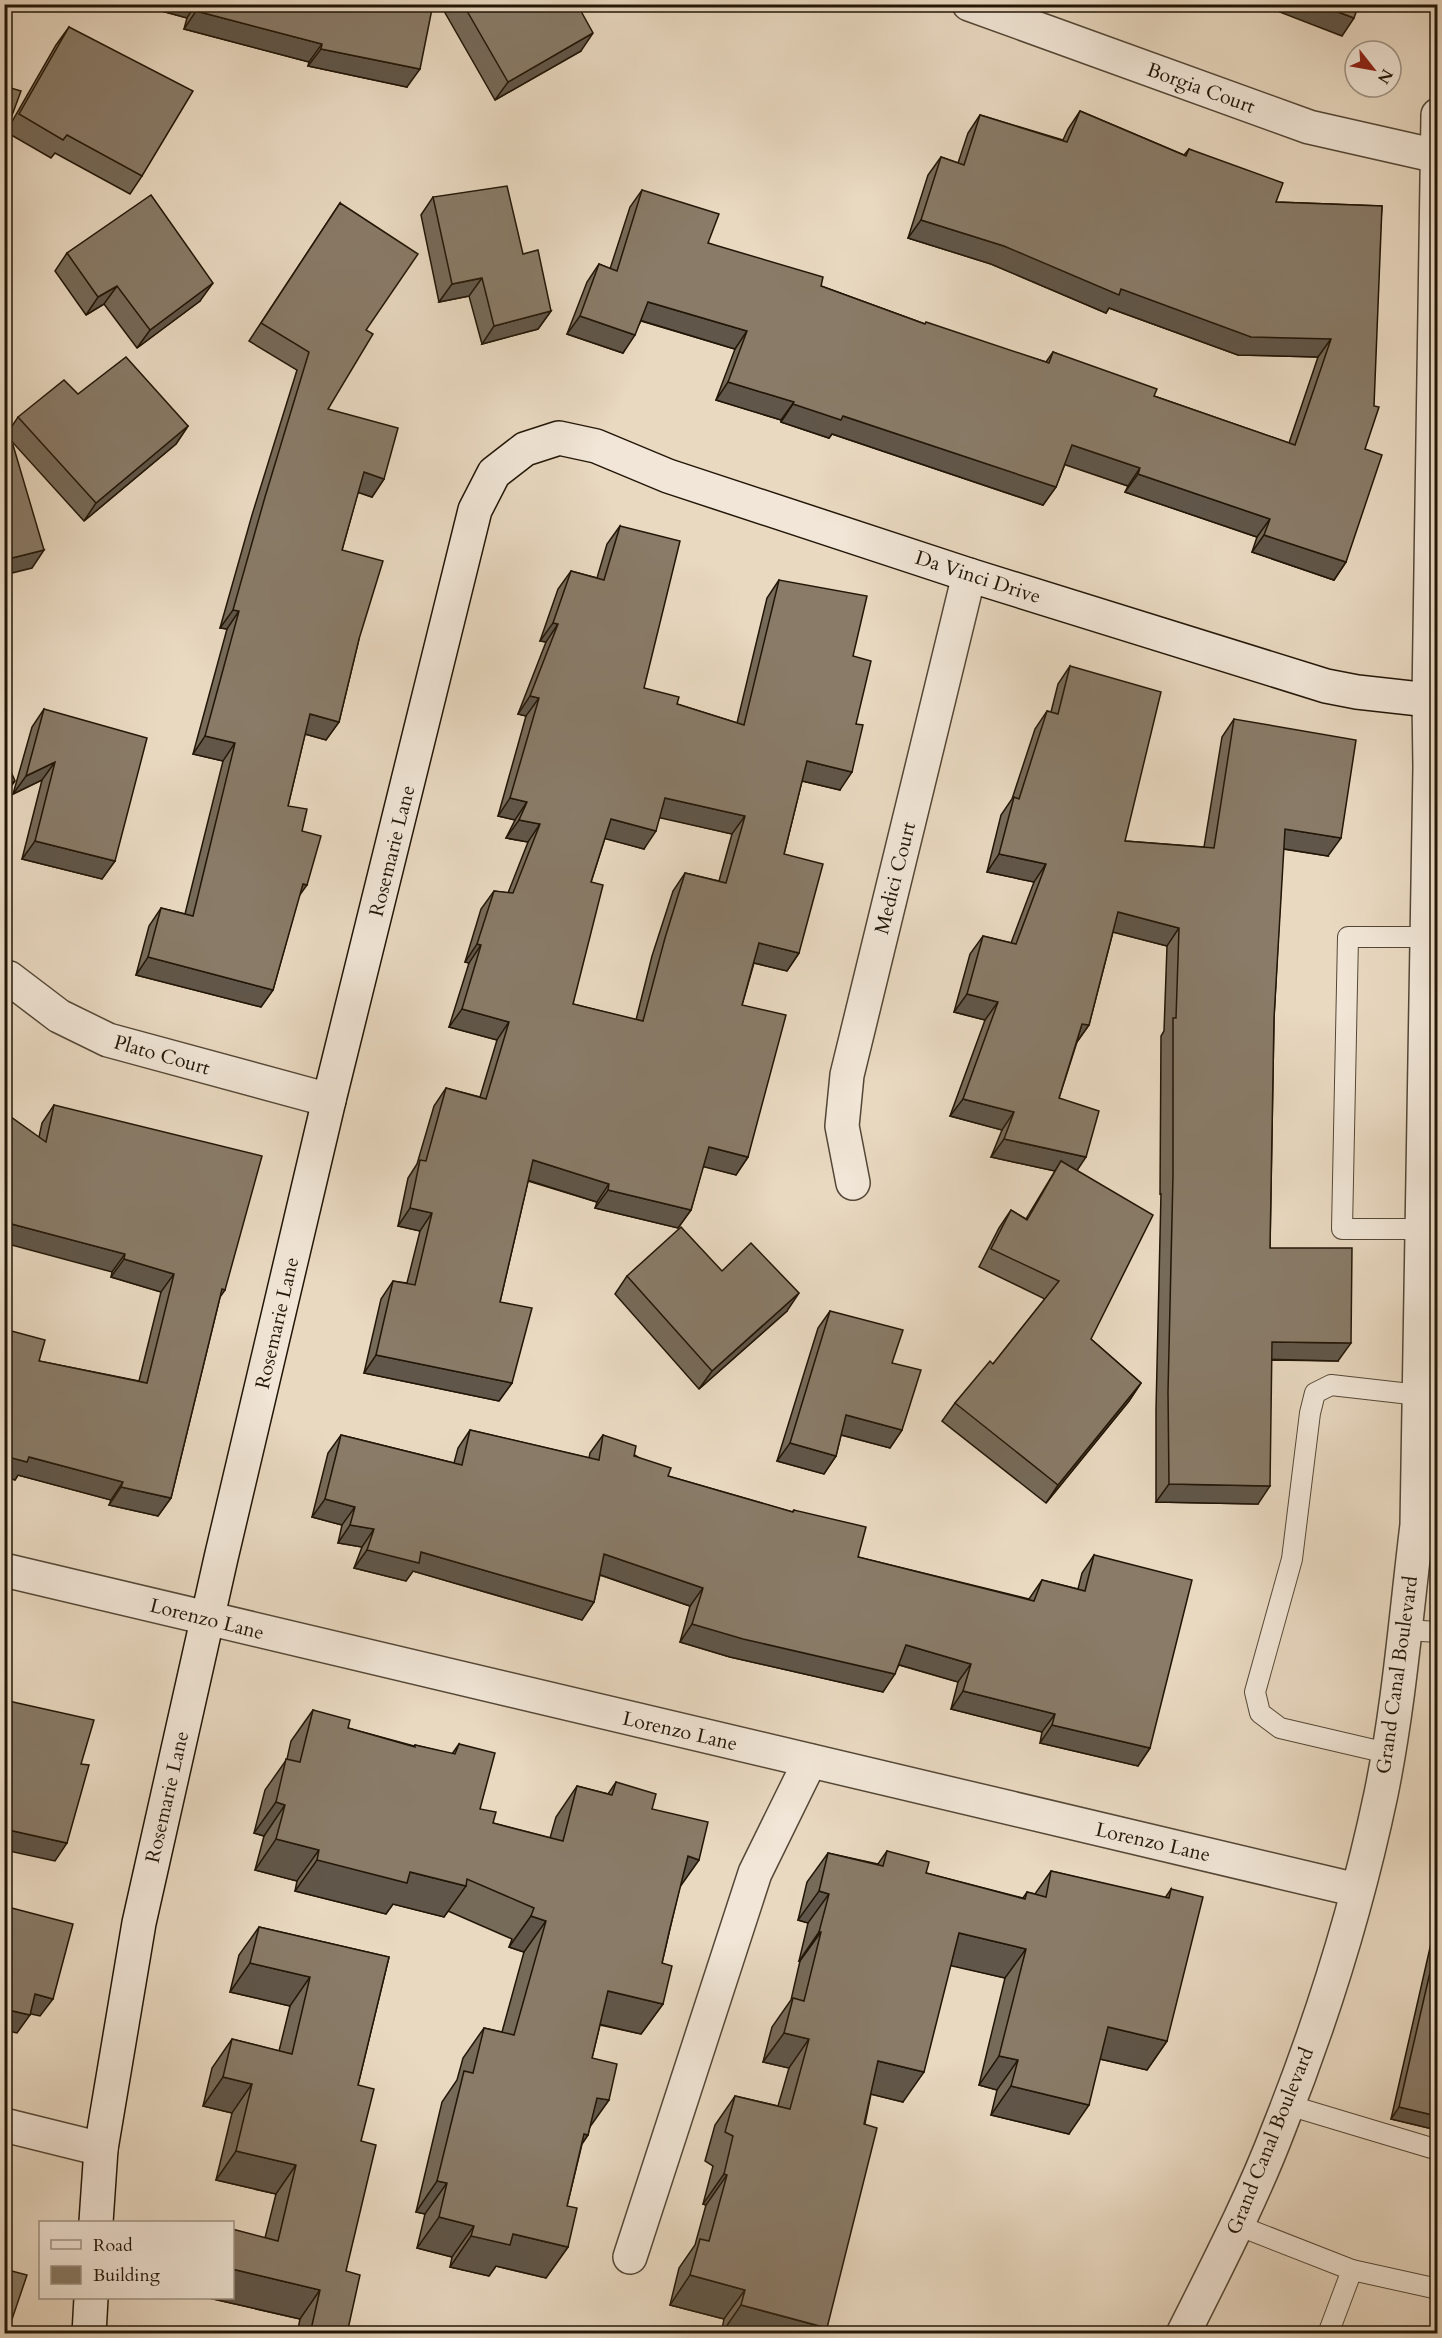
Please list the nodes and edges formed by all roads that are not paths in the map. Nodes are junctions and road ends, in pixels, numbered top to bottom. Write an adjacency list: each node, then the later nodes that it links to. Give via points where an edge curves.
1 (969, 4): 3 (street, Borgia Court, via 1309,127)
2 (1437, 115): 3 (street, Grand Canal Boulevard)
3 (1437, 156): 6 (street, Grand Canal Boulevard)
4 (525, 449): 5 (street, Da Vinci Drive, via 559,438 596,446 668,476); 9 (street, Rosemarie Lane, via 494,473 476,510)
5 (969, 575): 6 (street, Da Vinci Drive, via 1326,686); 11 (street, Medici Court, via 847,1075 842,1125)
6 (1433, 700): 7 (street, Grand Canal Boulevard)
7 (1427, 938): 10 (street, Grand Canal Boulevard); 12 (lane, via 1348,937 1342,1229)
8 (9, 978): 9 (street, Plato Court, via 59,1016 108,1040)
9 (329, 1101): 16 (street, Rosemarie Lane)
10 (1431, 1119): 12 (street, Grand Canal Boulevard)
11 (853, 1183)
12 (1422, 1229): 13 (street, Grand Canal Boulevard)
13 (1419, 1395): 14 (street, Grand Canal Boulevard, via 1417,1525); 18 (lane, via 1331,1385 1315,1393 1292,1559 1255,1692 1260,1713 1281,1728)
14 (1426, 1544): 17 (street, Grand Canal Boulevard)
15 (4, 1570): 16 (street, Lorenzo Lane)
16 (207, 1619): 19 (street, Lorenzo Lane); 23 (street, Rosemarie Lane, via 139,1923)
17 (1422, 1631): 18 (street, Grand Canal Boulevard)
18 (1387, 1753): 20 (street, Grand Canal Boulevard)
19 (810, 1761): 20 (street, Lorenzo Lane); 27 (street, via 755,1873)
20 (1357, 1890): 21 (street, Grand Canal Boulevard, via 1334,1976)
21 (1288, 2105): 24 (lane); 26 (street, Grand Canal Boulevard)
22 (4, 2125): 23 (street)
23 (101, 2150): 25 (street, Rosemarie Lane)
24 (1437, 2150)
25 (96, 2221)
26 (1237, 2225): 28 (lane); 32 (street, Grand Canal Boulevard)
27 (630, 2257)
28 (1352, 2270): 29 (lane); 33 (lane)
29 (1437, 2289)
30 (91, 2299): 31 (street)
31 (89, 2334)
32 (1183, 2334)
33 (1328, 2334)

